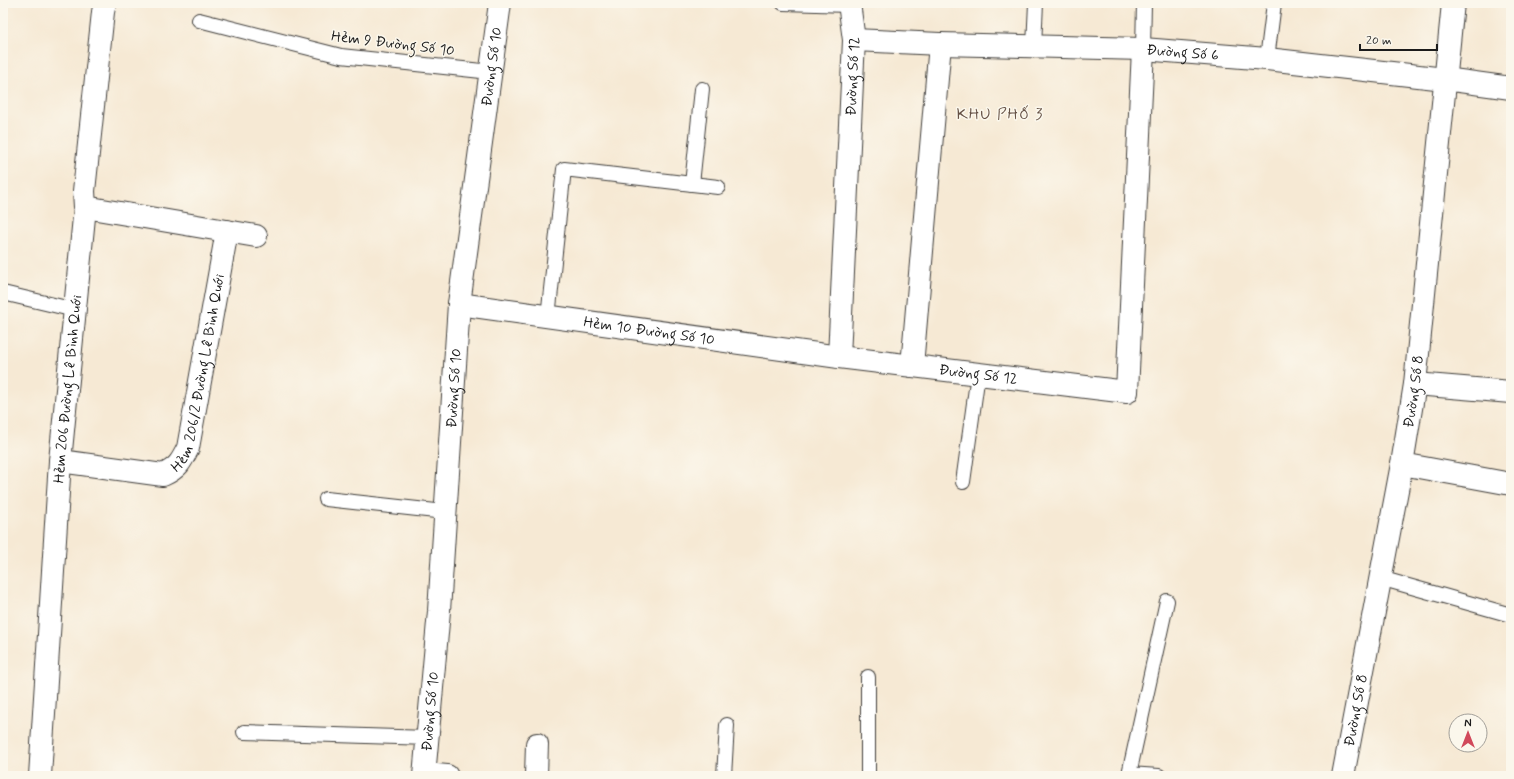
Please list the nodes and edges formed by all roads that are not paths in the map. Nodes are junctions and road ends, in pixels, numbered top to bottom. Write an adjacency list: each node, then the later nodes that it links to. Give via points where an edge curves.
1 (105, 3): 21 (street, Hẻm 206 Đường Lê Bình Quới, via 84,191)
2 (500, 3): 15 (street, Đường Số 10)
3 (782, 3): 8 (lane)
4 (1036, 3): 12 (lane)
5 (1144, 3): 13 (lane)
6 (1274, 3): 14 (lane)
7 (1453, 3): 16 (street, Đường Số 8)
8 (849, 4): 10 (street, Đường Số 12)
9 (199, 20): 15 (lane, Hẻm 9 Đường Số 10, via 341,56)
10 (854, 40): 11 (street, Đường Số 6); 28 (street, Đường Số 12)
11 (940, 44): 12 (street, Đường Số 6); 29 (street)
12 (1034, 46): 13 (street, Đường Số 6)
13 (1143, 49): 14 (street, Đường Số 6); 30 (street, Đường Số 12, via 1127,392)
14 (1267, 59): 16 (street, Đường Số 6)
15 (491, 72): 25 (street, Đường Số 10)
16 (1445, 79): 17 (street, Đường Số 6); 31 (street, Đường Số 8)
17 (1511, 88)
18 (702, 89): 19 (lane)
19 (692, 184): 20 (lane); 27 (lane, via 564,169)
20 (718, 187)
21 (85, 207): 22 (street); 26 (street, Hẻm 206 Đường Lê Bình Quới)
22 (227, 231): 23 (street); 33 (street, Hẻm 206/2 Đường Lê Bình Quới, via 188,448 179,466 163,475)
23 (256, 236)
24 (3, 293): 26 (lane)
25 (459, 304): 27 (street, Hẻm 10 Đường Số 10); 38 (street, Đường Số 10)
26 (75, 310): 33 (street, Hẻm 206 Đường Lê Bình Quới)
27 (548, 317): 28 (street, Hẻm 10 Đường Số 10)
28 (839, 357): 29 (street, Đường Số 12)
29 (912, 366): 30 (street, Đường Số 12)
30 (978, 374): 35 (lane)
31 (1415, 384): 32 (street); 34 (street, Đường Số 8)
32 (1511, 392)
33 (60, 461): 48 (street, Hẻm 206 Đường Lê Bình Quới)
34 (1402, 464): 36 (street); 39 (street, Đường Số 8)
35 (963, 482)
36 (1511, 484)
37 (326, 499): 38 (lane)
38 (445, 512): 45 (street, Đường Số 10)
39 (1380, 578): 41 (lane); 54 (street, Đường Số 8)
40 (1167, 601): 53 (lane, via 1129,774)
41 (1511, 615)
42 (868, 677): 52 (lane)
43 (727, 725): 51 (lane)
44 (244, 732): 45 (lane)
45 (428, 738): 47 (street, Đường Số 10)
46 (536, 744): 50 (street)
47 (425, 775): 49 (street)
48 (40, 776)
49 (447, 776)
50 (536, 776)
51 (724, 776)
52 (868, 776)
53 (1159, 776)
54 (1343, 776)

